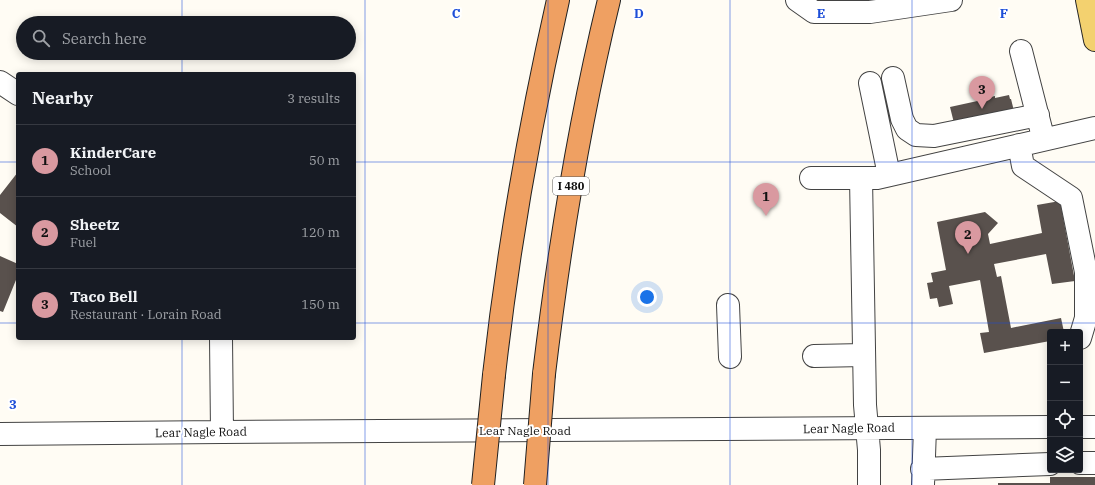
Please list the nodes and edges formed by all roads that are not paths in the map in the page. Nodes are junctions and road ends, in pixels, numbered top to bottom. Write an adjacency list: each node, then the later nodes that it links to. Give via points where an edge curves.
1 (552, 0): 8 (highway)
2 (558, 0): 8 (highway)
3 (609, 0): 39 (highway, I 480, bridge, via 593,68 569,195 544,374)
4 (798, 0): 5 (street, via 814,12 870,12)
5 (951, 0)
6 (1087, 0): 7 (main road)
7 (1095, 40)
8 (547, 48): 38 (highway, bridge, via 511,242)
9 (1021, 51): 14 (street)
10 (893, 78): 14 (street, via 902,119 907,129 916,135 934,136)
11 (0, 82): 13 (street)
12 (870, 83): 18 (street)
13 (16, 93)
14 (1038, 115): 16 (street)
15 (1095, 128): 16 (street)
16 (1044, 139): 17 (street)
17 (1019, 145): 18 (street); 22 (street, via 1024,166 1071,198 1086,272 1086,318)
18 (889, 175): 20 (street)
19 (811, 178): 20 (street)
20 (861, 178): 24 (street)
21 (728, 305): 26 (street)
22 (1083, 329)
23 (221, 340): 32 (street)
24 (864, 355): 25 (street); 30 (street)
25 (814, 356)
26 (730, 357)
27 (1047, 427): 31 (street, Lear Nagle Road)
28 (1083, 427): 29 (street)
29 (1095, 427)
30 (866, 428): 31 (street, Lear Nagle Road); 32 (street, Lear Nagle Road); 40 (street)
31 (925, 428): 37 (street)
32 (222, 432): 33 (street, Lear Nagle Road)
33 (0, 434)
34 (1083, 463): 35 (street)
35 (1095, 463)
36 (1047, 464): 37 (street)
37 (922, 477)
38 (483, 485)
39 (535, 485)
40 (869, 485)

